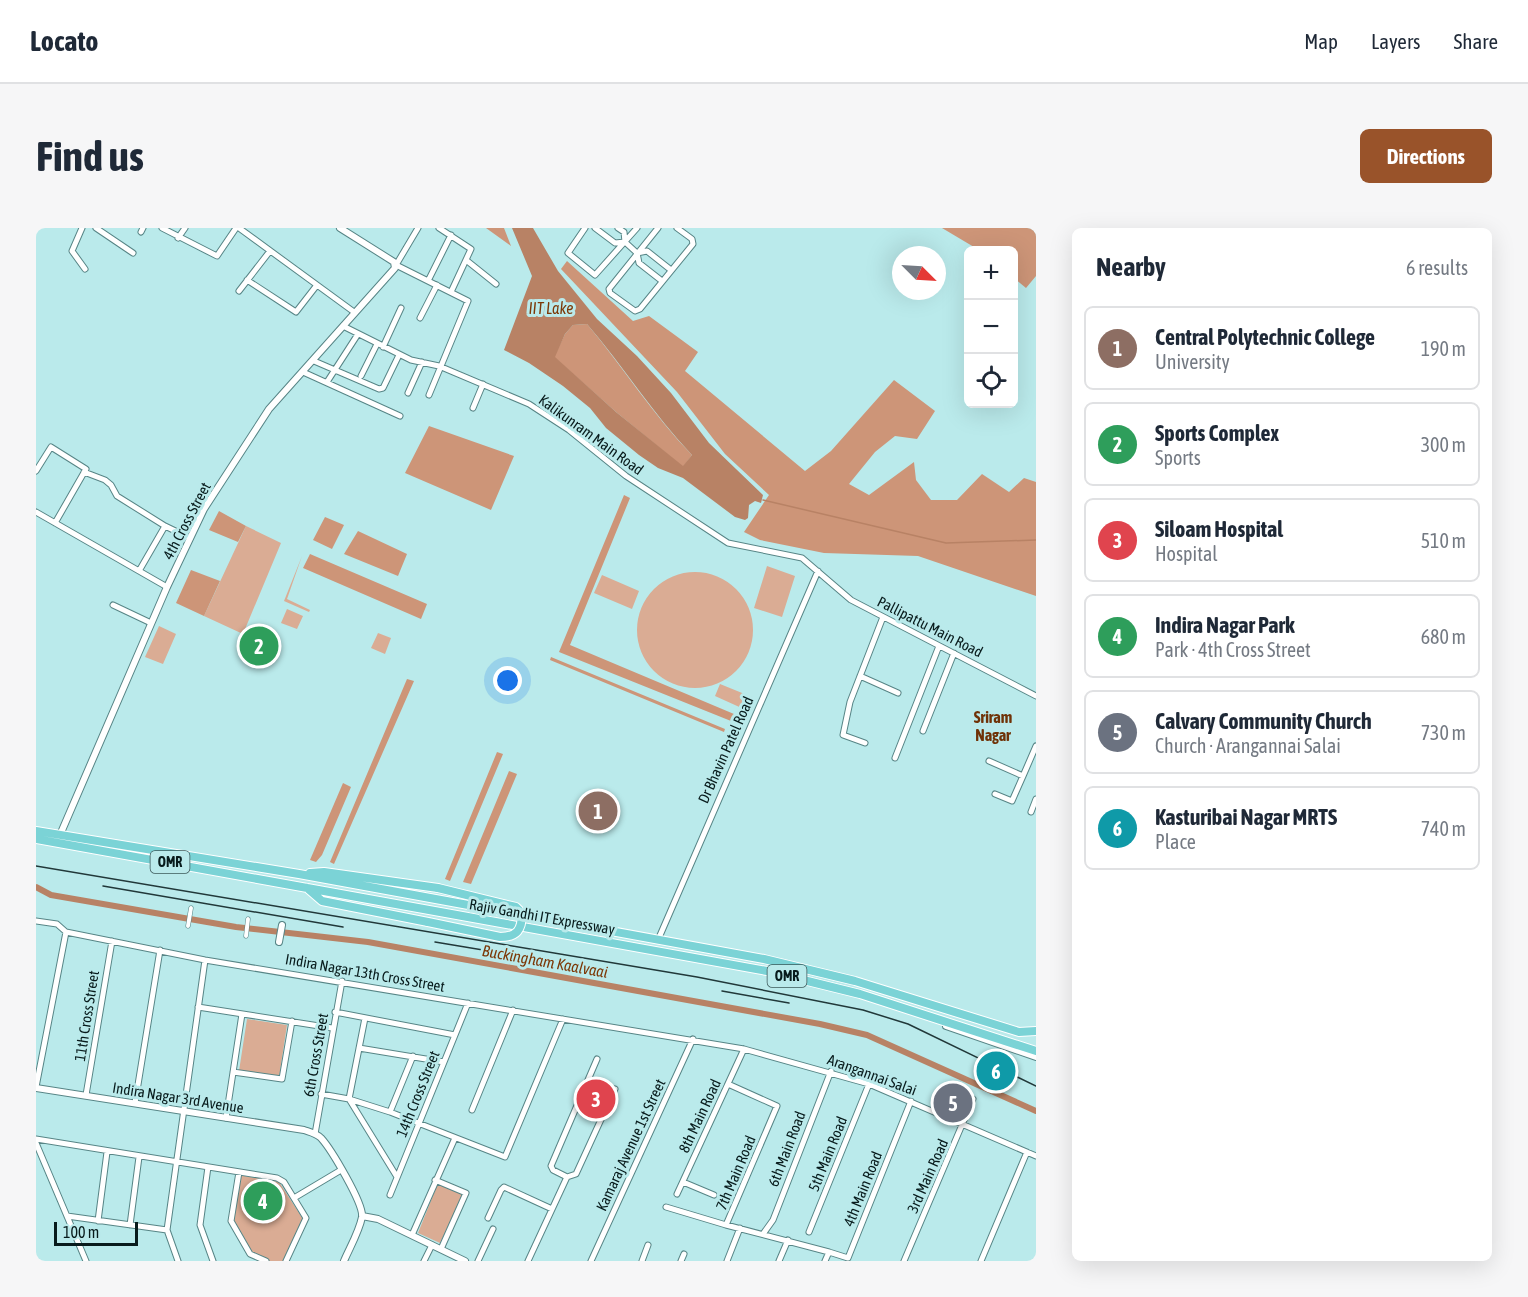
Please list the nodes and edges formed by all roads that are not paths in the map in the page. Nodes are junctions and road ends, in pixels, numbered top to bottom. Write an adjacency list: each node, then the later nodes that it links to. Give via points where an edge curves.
1 (82, 228): 25 (street, via 72,251)
2 (96, 228): 21 (street)
3 (162, 228): 18 (street)
4 (185, 228): 18 (street)
5 (238, 228): 18 (street, via 217,255); 20 (street)
6 (340, 228): 16 (street)
7 (356, 228): 16 (street)
8 (418, 228): 24 (street, 4th Cross Street)
9 (439, 228): 17 (street)
10 (585, 228): 19 (street, via 568,253 591,274 597,274)
11 (595, 228): 19 (street, via 615,243)
12 (618, 228): 19 (street, via 624,232)
13 (637, 228): 19 (street)
14 (658, 228): 22 (street)
15 (677, 228): 26 (street, via 694,242)
16 (351, 235): 24 (street)
17 (451, 235): 23 (street, via 471,248); 28 (street)
18 (178, 238)
19 (625, 242): 22 (street)
20 (270, 251): 27 (street); 31 (street)
21 (133, 253)
22 (637, 253): 26 (street, via 647,251); 29 (street, via 639,263); 29 (street, via 609,289 610,293 638,311)
23 (466, 260): 30 (street); 34 (street)
24 (396, 265): 28 (street); 36 (street, 4th Cross Street)
25 (85, 269)
26 (671, 270): 29 (street)
27 (247, 280): 31 (street, via 296,312); 33 (street)
28 (428, 281): 32 (street)
29 (662, 281)
30 (496, 284)
31 (316, 285): 36 (street)
32 (437, 285): 34 (street); 37 (street)
33 (239, 291)
34 (452, 292): 44 (street, via 468,301)
35 (401, 308): 40 (street)
36 (354, 312): 38 (street, 4th Cross Street)
37 (420, 318)
38 (343, 326): 39 (street, Kalikunram Main Road); 42 (street, 4th Cross Street)
39 (358, 334): 40 (street, Kalikunram Main Road); 45 (street)
40 (380, 346): 41 (street, Kalikunram Main Road); 47 (street)
41 (399, 355): 43 (street, Kalikunram Main Road); 45 (street, via 383,388)
42 (314, 361): 45 (street); 46 (street, 4th Cross Street)
43 (422, 362): 44 (street, Kalikunram Main Road); 50 (street)
44 (439, 366): 49 (street, Kalikunram Main Road); 51 (street)
45 (335, 371): 48 (street)
46 (303, 372): 48 (street); 59 (street, 4th Cross Street, via 269,409 209,501)
47 (361, 376)
48 (327, 382): 53 (street)
49 (483, 384): 52 (street); 61 (street, Kalikunram Main Road, via 529,404 626,476 728,543 802,558)
50 (408, 393)
51 (429, 395)
52 (473, 408)
53 (400, 416)
54 (36, 471): 55 (street, via 51,447 86,469)
55 (84, 472): 57 (street); 58 (street, via 105,480 117,496)
56 (36, 512): 57 (street)
57 (55, 523): 60 (street)
58 (165, 526): 59 (street); 60 (street)
59 (190, 538): 62 (street, 4th Cross Street)
60 (139, 571): 62 (street)
61 (818, 571): 64 (street, Pallipattu Main Road, via 851,600); 92 (street, Dr Bhavin Patel Road)
62 (167, 587): 65 (street, 4th Cross Street)
63 (113, 605): 65 (street)
64 (883, 617): 66 (street, Pallipattu Main Road); 68 (street)
65 (152, 623): 81 (street, 4th Cross Street)
66 (939, 646): 67 (street, Pallipattu Main Road); 74 (street)
67 (954, 654): 70 (street, Pallipattu Main Road); 71 (street)
68 (860, 676): 69 (street); 72 (street, via 843,735)
69 (898, 693)
70 (1036, 696)
71 (923, 731)
72 (865, 743)
73 (1036, 746): 76 (street)
74 (894, 758)
75 (989, 761): 76 (street)
76 (1023, 776): 77 (street, via 1012,801)
77 (994, 794)
78 (1036, 799): 79 (street)
79 (1031, 812)
80 (36, 831): 81 (main road, Rajiv Gandhi IT Expressway / OMR)
81 (60, 835): 83 (main road, Rajiv Gandhi IT Expressway / OMR)
82 (36, 839): 84 (main road, Rajiv Gandhi IT Expressway / OMR)
83 (299, 874): 84 (main road, bridge, via 324,872 438,888 516,907 522,913 522,923 519,932 500,937 322,901); 92 (main road, Rajiv Gandhi IT Expressway / OMR)
84 (304, 886): 100 (main road, Rajiv Gandhi IT Expressway / OMR, via 767,971)
85 (191, 908): 89 (street)
86 (248, 919): 91 (street)
87 (36, 921): 90 (street, Indira Nagar 13th Cross Street, via 57,924)
88 (282, 925): 94 (street)
89 (188, 926)
90 (66, 932): 93 (street, Indira Nagar 13th Cross Street); 122 (street)
91 (246, 936)
92 (658, 940): 108 (main road, Rajiv Gandhi IT Expressway / OMR, via 764,958 855,981 1019,1032)
93 (112, 941): 95 (street, Indira Nagar 13th Cross Street); 125 (street, 11th Cross Street)
94 (279, 942)
95 (160, 950): 96 (street, Indira Nagar 13th Cross Street); 129 (street)
96 (205, 960): 97 (street, Indira Nagar 13th Cross Street); 99 (street)
97 (342, 981): 98 (street, Indira Nagar 13th Cross Street); 102 (street, 6th Cross Street)
98 (468, 1003): 101 (street, Indira Nagar 13th Cross Street); 109 (street, 14th Cross Street)
99 (198, 1007): 103 (street); 131 (street)
100 (912, 1010): 111 (main road); 114 (main road, Rajiv Gandhi IT Expressway / OMR)
101 (513, 1011): 105 (street, Indira Nagar 13th Cross Street); 130 (street)
102 (335, 1012): 104 (street); 107 (street, 6th Cross Street)
103 (242, 1014): 106 (street); 119 (street)
104 (365, 1018): 109 (street); 112 (street)
105 (562, 1019): 110 (street, Indira Nagar 13th Cross Street); 137 (street, via 505,1157)
106 (292, 1021): 107 (street); 119 (street, via 282,1079)
107 (332, 1028): 124 (street, 6th Cross Street)
108 (1036, 1031)
109 (455, 1035): 117 (street, 14th Cross Street)
110 (693, 1039): 113 (street, Arangannai Salai); 186 (street, Kamaraj Avenue 1st Street)
111 (1036, 1046)
112 (359, 1048): 115 (street); 126 (street)
113 (744, 1049): 118 (street, Arangannai Salai); 120 (street, 8th Main Road)
114 (1035, 1055)
115 (413, 1056): 117 (street); 132 (street)
116 (597, 1059): 148 (street, via 551,1166)
117 (444, 1062): 135 (street, 14th Cross Street)
118 (831, 1071): 121 (street, Arangannai Salai); 167 (street, 6th Main Road, via 773,1220)
119 (233, 1072): 133 (street)
120 (728, 1084): 150 (street, 8th Main Road); 162 (street, 7th Main Road, via 777,1106)
121 (869, 1084): 128 (street, Arangannai Salai); 166 (street, 5th Main Road)
122 (36, 1087): 125 (street, Indira Nagar 3rd Avenue)
123 (615, 1089): 148 (street, via 576,1174)
124 (321, 1094): 126 (street); 136 (street, 6th Cross Street)
125 (86, 1095): 129 (street, Indira Nagar 3rd Avenue)
126 (350, 1099): 132 (street); 147 (street)
127 (973, 1100): 134 (street, 3rd Main Road)
128 (911, 1101): 134 (street, Arangannai Salai); 175 (street, 4th Main Road)
129 (135, 1103): 131 (street, Indira Nagar 3rd Avenue)
130 (472, 1110)
131 (184, 1111): 133 (street, Indira Nagar 3rd Avenue); 143 (street)
132 (390, 1112): 135 (street)
133 (226, 1118): 136 (street, Indira Nagar 3rd Avenue)
134 (964, 1124): 140 (street, Arangannai Salai); 193 (street, 3rd Main Road)
135 (418, 1125): 137 (street); 147 (street, 14th Cross Street)
136 (315, 1134): 145 (street)
137 (455, 1138): 149 (street)
138 (36, 1141): 139 (street); 157 (street)
139 (108, 1152): 142 (street); 160 (street)
140 (1027, 1152): 141 (street, Arangannai Salai); 194 (street)
141 (1036, 1156)
142 (139, 1157): 143 (street); 161 (street)
143 (176, 1162): 144 (street); 165 (street)
144 (208, 1167): 146 (street); 178 (street, via 200,1225)
145 (341, 1170): 154 (street); 158 (street)
146 (239, 1172): 154 (street, via 277,1178); 179 (street, via 231,1221 250,1254)
147 (397, 1177): 152 (street, 14th Cross Street)
148 (567, 1177): 156 (street)
149 (435, 1180): 168 (street); 172 (street, via 466,1193)
150 (683, 1182): 151 (street, 8th Main Road); 153 (street)
151 (677, 1194)
152 (390, 1195)
153 (714, 1196)
154 (294, 1198): 180 (street, via 306,1218)
155 (666, 1207): 162 (street, 7th Main Road)
156 (552, 1209): 159 (street, via 504,1188); 185 (street)
157 (67, 1216): 160 (street); 176 (street)
158 (362, 1216): 168 (street); 181 (street)
159 (488, 1218)
160 (98, 1221): 161 (street)
161 (130, 1225): 165 (street)
162 (726, 1225): 163 (street)
163 (740, 1228): 167 (street); 189 (street)
164 (493, 1229): 184 (street)
165 (167, 1230): 177 (street)
166 (809, 1232)
167 (763, 1234): 169 (street)
168 (412, 1235): 170 (street)
169 (788, 1240): 173 (street); 190 (street)
170 (432, 1245): 172 (street); 182 (street)
171 (648, 1245): 187 (street)
172 (441, 1249): 183 (street)
173 (829, 1252): 175 (street); 191 (street)
174 (684, 1254): 188 (street)
175 (848, 1258): 192 (street)
176 (86, 1261)
177 (178, 1261)
178 (213, 1261)
179 (266, 1261)
180 (286, 1261)
181 (344, 1261)
182 (424, 1261)
183 (465, 1261)
184 (478, 1261)
185 (528, 1261)
186 (591, 1261)
187 (642, 1261)
188 (681, 1261)
189 (727, 1261)
190 (779, 1261)
191 (825, 1261)
192 (857, 1261)
193 (904, 1261)
194 (981, 1261)

